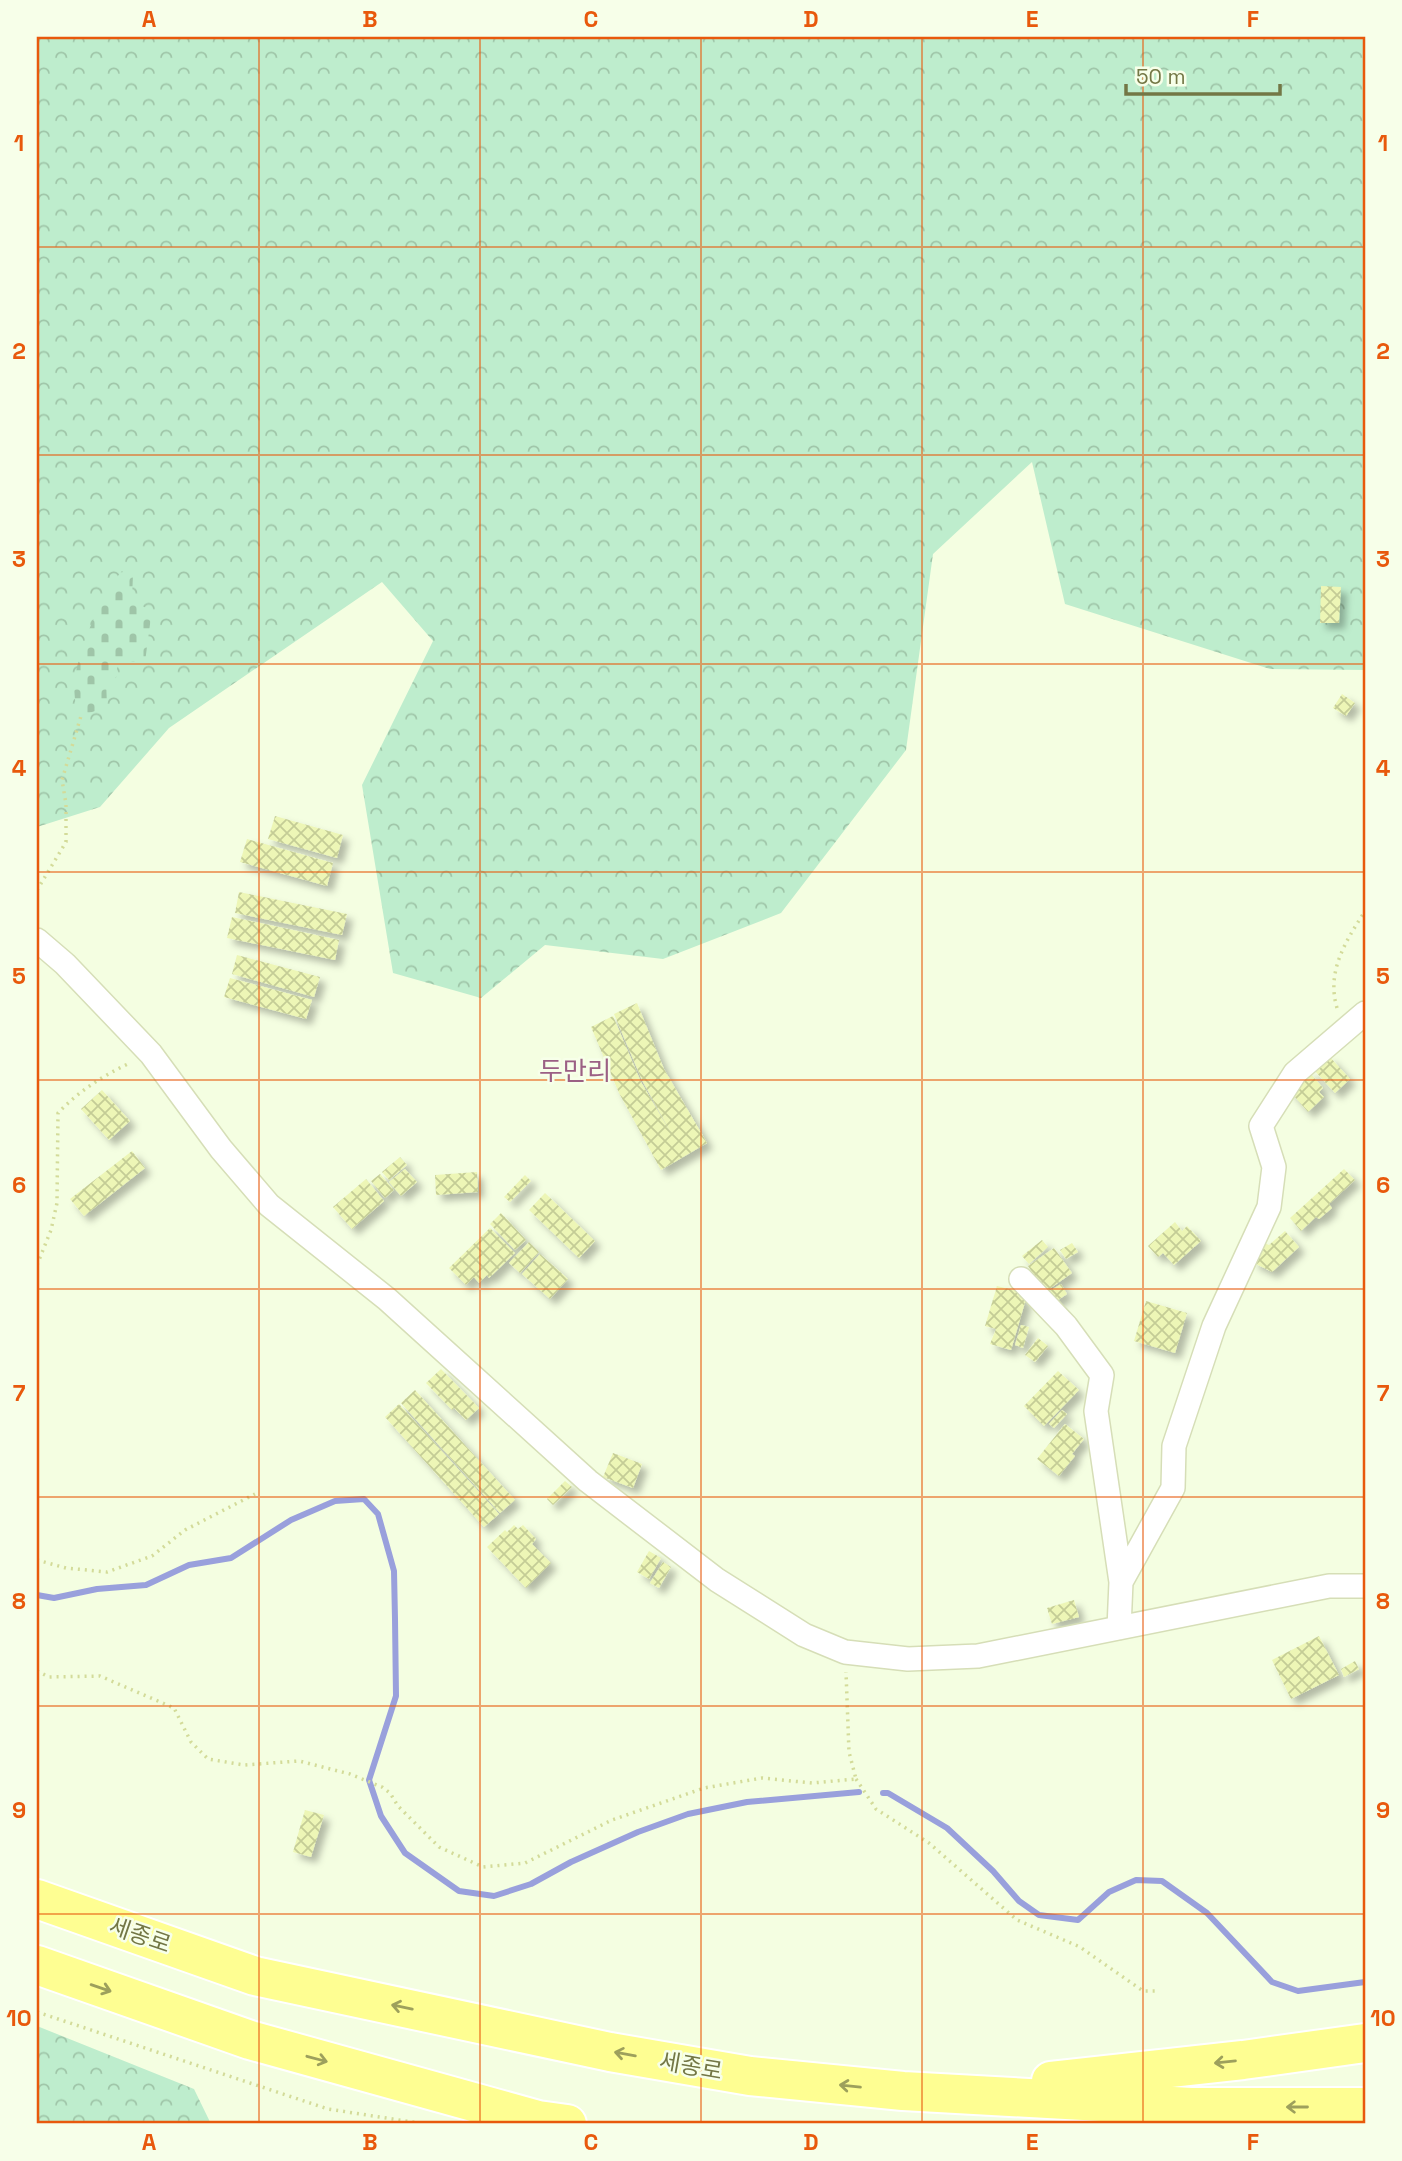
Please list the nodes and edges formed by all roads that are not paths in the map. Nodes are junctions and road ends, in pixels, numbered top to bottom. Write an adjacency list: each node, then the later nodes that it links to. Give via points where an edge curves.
1 (37, 940): 6 (street, via 150,1054 269,1205 387,1298 588,1481 717,1580 804,1635 845,1652 908,1659 978,1656)
2 (1365, 1013): 4 (street, via 1294,1073 1261,1126 1274,1167 1269,1207 1214,1326 1174,1446 1173,1488)
3 (1021, 1279): 4 (street, via 1066,1326 1102,1375 1096,1411)
4 (1121, 1582): 6 (street)
5 (1365, 1586): 6 (street, via 1329,1586)
6 (1119, 1628)
7 (37, 1899): 10 (highway, 세종로, one-way to 7, via 750,2076 610,2052 255,1976)
8 (37, 1965): 12 (highway, one-way to 12, via 250,2040 538,2120)
9 (1365, 2043): 10 (highway, one-way to 10, via 1042,2082)
10 (903, 2091): 11 (highway, 세종로, one-way to 10, via 1191,2107)
11 (1365, 2107)
12 (567, 2124)

